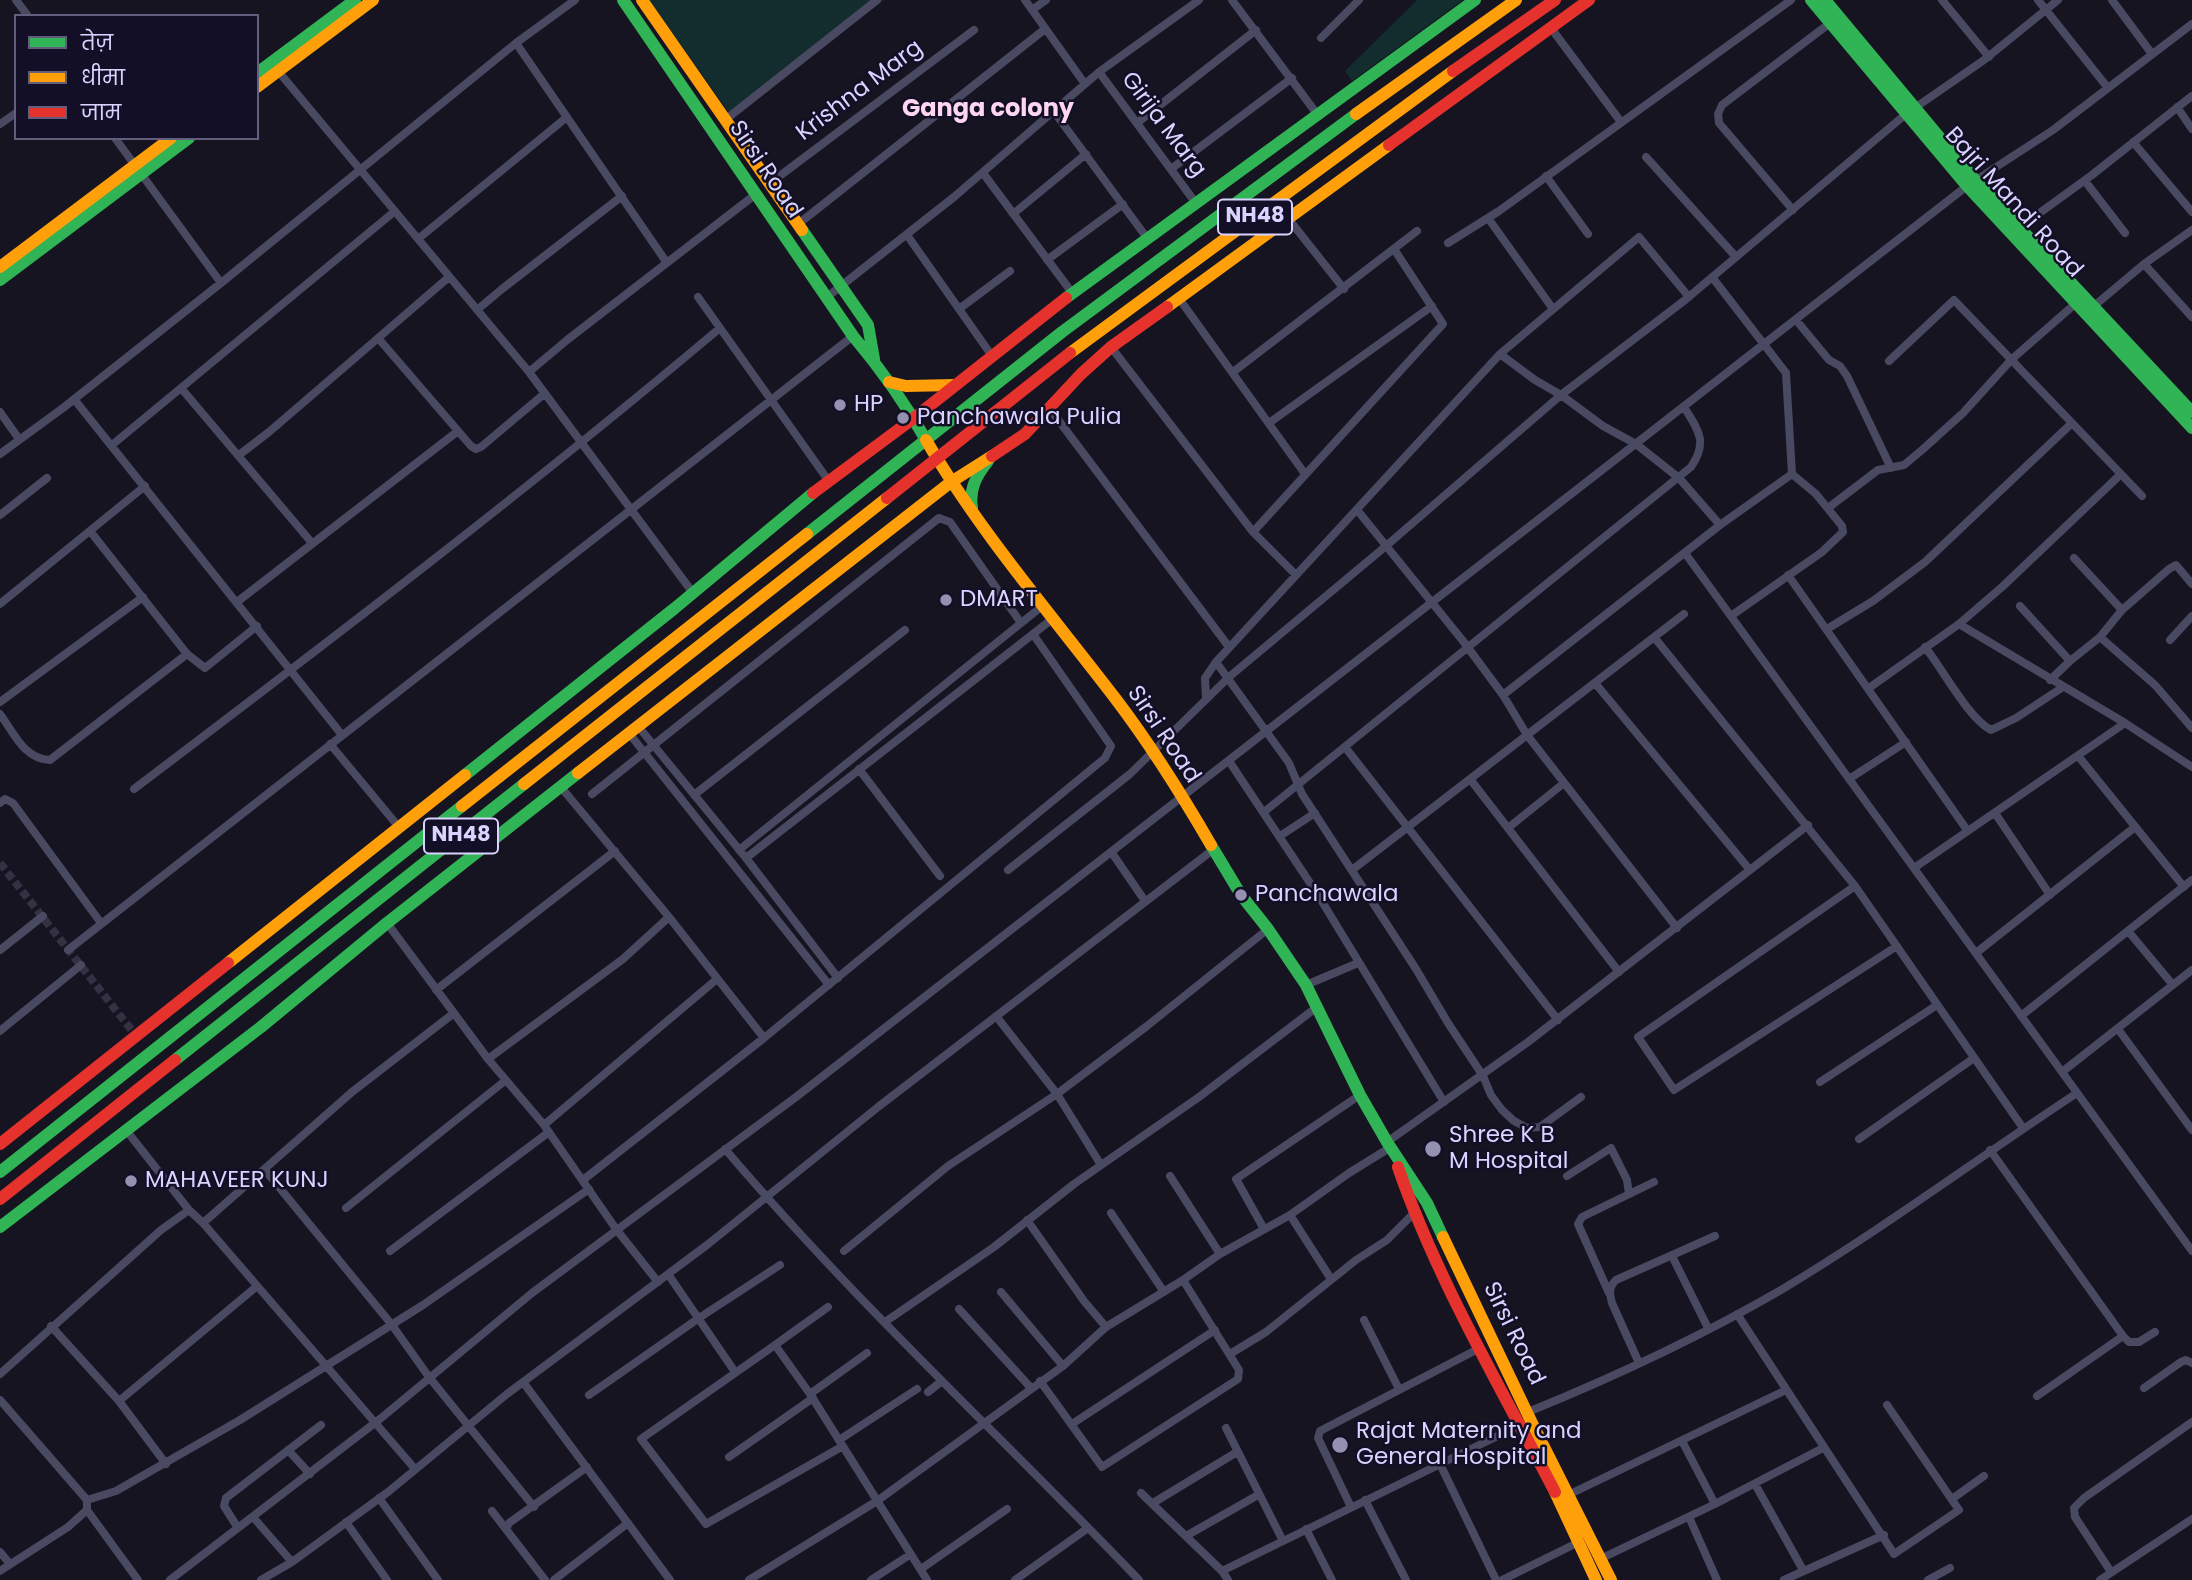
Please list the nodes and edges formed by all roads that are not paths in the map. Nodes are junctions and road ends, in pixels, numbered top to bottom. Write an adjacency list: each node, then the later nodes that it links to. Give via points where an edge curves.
1 (355, 0): 36 (main road)
2 (373, 0): 35 (main road)
3 (575, 0): 32 (street)
4 (622, 0): 66 (main road, Sirsi Road)
5 (642, 0): 48 (main road, Sirsi Road)
6 (877, 0): 48 (street)
7 (1025, 0): 23 (street)
8 (1046, 0): 23 (street)
9 (1199, 0): 37 (street)
10 (1232, 0): 30 (street)
11 (1475, 0): 46 (main road)
12 (1516, 0): 314 (main road, NH48, via 1062,331)
13 (1555, 0): 322 (main road, NH48, via 1070,352)
14 (1590, 0): 27 (main road)
15 (1791, 0): 49 (street)
16 (1811, 0): 25 (main road, Bajri Mandi Road)
17 (1825, 0): 44 (main road)
18 (1942, 0): 34 (street)
19 (2038, 0): 24 (street)
20 (2058, 0): 24 (street)
21 (2112, 0): 33 (street)
22 (1354, 2): 31 (street)
23 (1032, 10): 28 (street)
24 (2045, 10): 34 (street); 41 (street)
25 (1830, 23): 44 (main road, Bajri Mandi Road); 70 (street, via 1722,105 1718,114 1718,122)
26 (2192, 24): 33 (street)
27 (1552, 28): 49 (street); 74 (main road)
28 (1045, 29): 39 (street); 76 (street)
29 (974, 30): 64 (street, Krishna Marg)
30 (1256, 30): 38 (street); 50 (street)
31 (1321, 38)
32 (516, 43): 47 (street); 60 (street)
33 (2152, 54): 41 (street)
34 (1989, 57): 44 (street)
35 (278, 71): 40 (main road); 60 (street)
36 (259, 72)
37 (1099, 72): 39 (street); 50 (street, Girija Marg)
38 (1292, 78): 46 (street); 59 (street)
39 (1085, 84): 45 (street)
40 (259, 85)
41 (2108, 88): 65 (street)
42 (2192, 96): 43 (street)
43 (2176, 107): 51 (street); 55 (street)
44 (1910, 112): 65 (main road, Bajri Mandi Road); 70 (street)
45 (1055, 113): 56 (street); 61 (street)
46 (1317, 114): 68 (main road)
47 (567, 117): 67 (street); 84 (street)
48 (725, 120): 64 (main road, Sirsi Road)
49 (1621, 122): 62 (street)
50 (1137, 123): 59 (street, Girija Marg)
51 (2192, 129)
52 (116, 140): 58 (street)
53 (169, 140): 58 (main road)
54 (186, 140): 58 (main road)
55 (2133, 142): 63 (street); 72 (street)
56 (1086, 154): 69 (street); 73 (street)
57 (1646, 157): 87 (street)
58 (138, 169): 91 (main road); 95 (main road); 96 (street)
59 (1171, 169): 68 (street, Girija Marg)
60 (362, 171): 71 (street); 96 (street)
61 (983, 173): 73 (street); 82 (street)
62 (1546, 176): 75 (street); 81 (street)
63 (2085, 181): 79 (street); 80 (street)
64 (769, 184): 76 (main road, Sirsi Road)
65 (1972, 184): 79 (main road, Bajri Mandi Road); 111 (street)
66 (755, 194): 89 (street); 101 (main road, Sirsi Road)
67 (622, 196): 89 (street); 109 (street)
68 (1195, 202): 83 (main road)
69 (1123, 204): 83 (street); 88 (street)
70 (1793, 210): 87 (street)
71 (395, 211): 84 (street); 126 (street)
72 (2192, 212)
73 (1013, 214): 88 (street)
74 (1287, 218): 98 (street); 102 (main road)
75 (1488, 218): 85 (street); 108 (street)
76 (797, 225): 97 (main road, Sirsi Road)
77 (2192, 230): 90 (street)
78 (1418, 231): 86 (street)
79 (2014, 231): 104 (main road, Bajri Mandi Road); 106 (main road)
80 (2124, 233)
81 (1588, 234)
82 (907, 235): 97 (street); 107 (street)
83 (1147, 238): 99 (main road)
84 (418, 239): 93 (street)
85 (1448, 243)
86 (1394, 249): 98 (street); 105 (street)
87 (1736, 257): 94 (street)
88 (1047, 260): 99 (street)
89 (667, 263): 122 (street)
90 (2144, 264): 106 (street); 110 (street)
91 (0, 267)
92 (1010, 271): 107 (street)
93 (449, 277): 109 (street); 114 (street)
94 (1712, 277): 103 (street); 115 (street)
95 (0, 280)
96 (221, 284): 129 (street)
97 (840, 287): 101 (street); 121 (main road, Sirsi Road, via 868,325)
98 (1343, 289): 123 (street)
99 (1073, 294): 118 (main road)
100 (698, 297): 112 (street)
101 (827, 297): 113 (main road, Sirsi Road)
102 (1178, 297): 116 (main road); 123 (street)
103 (1689, 297): 108 (street, via 1639,237); 128 (street)
104 (2075, 304): 106 (street); 119 (street); 138 (main road, Bajri Mandi Road)
105 (1432, 306): 137 (street); 148 (street, via 1443,324)
106 (2094, 306): 133 (main road)
107 (959, 309): 118 (street)
108 (1553, 309): 117 (street)
109 (477, 310): 122 (street)
110 (2190, 312)
111 (1796, 320): 115 (street); 147 (street, via 1847,376)
112 (720, 328): 130 (street); 141 (street)
113 (853, 336): 121 (main road, Sirsi Road); 130 (street)
114 (378, 338): 139 (street); 145 (street)
115 (1763, 345): 131 (street); 149 (street, via 1786,373)
116 (1111, 347): 132 (main road); 164 (street)
117 (1500, 354): 128 (street); 159 (street)
118 (992, 356): 125 (main road)
119 (2012, 359): 120 (street, via 1954,300); 136 (street); 147 (street, via 1922,450 1904,465)
120 (1889, 361)
121 (875, 362): 124 (main road, Sirsi Road)
122 (529, 372): 127 (street)
123 (1233, 372): 137 (street)
124 (889, 382): 125 (main road); 135 (main road, Sirsi Road)
125 (955, 384): 135 (main road)
126 (181, 388): 143 (street); 145 (street)
127 (544, 394): 139 (street, via 481,447 471,446); 141 (street)
128 (1561, 395): 142 (street); 166 (street)
129 (74, 399): 140 (street); 143 (street)
130 (771, 400): 153 (street); 158 (street)
131 (1685, 407): 142 (street); 152 (street, via 1700,438 1700,453)
132 (1050, 409): 146 (main road); 196 (street)
133 (2192, 411)
134 (0, 412): 140 (street)
135 (914, 418): 153 (main road); 154 (main road, Sirsi Road)
136 (2072, 422): 150 (street); 189 (street, via 1925,562)
137 (1269, 423): 148 (street)
138 (2192, 428)
139 (458, 430): 165 (street)
140 (19, 439): 144 (street)
141 (581, 443): 158 (street); 201 (street)
142 (1636, 444): 152 (street); 177 (street)
143 (112, 445): 155 (street)
144 (0, 454)
145 (239, 455): 165 (street)
146 (992, 456): 154 (main road); 160 (main road, via 973,482)
147 (1891, 468): 157 (street, via 1878,470)
148 (1305, 474): 164 (street)
149 (1792, 474): 157 (street); 162 (street)
150 (2121, 474): 156 (street); 187 (street)
151 (47, 478): 161 (street)
152 (1679, 478): 162 (street); 197 (street)
153 (828, 480): 174 (main road)
154 (951, 482): 160 (main road, Sirsi Road); 212 (main road)
155 (145, 486): 163 (street); 176 (street)
156 (2142, 496)
157 (1828, 508): 172 (street, via 1843,532)
158 (630, 510): 174 (street); 215 (street)
159 (1358, 511): 166 (street); 171 (street)
160 (974, 514): 180 (main road, Sirsi Road)
161 (0, 515)
162 (1720, 525): 167 (street)
163 (90, 531): 175 (street); 178 (street)
164 (1253, 532): 171 (street)
165 (312, 543): 176 (street)
166 (1386, 546): 177 (street); 202 (street)
167 (1685, 553): 183 (street); 207 (street)
168 (2074, 558): 181 (street)
169 (2192, 567): 170 (street)
170 (2184, 574): 173 (street); 181 (street, via 2176,565 2169,569)
171 (1296, 575): 196 (street)
172 (1788, 575): 183 (street); 189 (street)
173 (2192, 584)
174 (693, 593): 241 (main road)
175 (143, 597): 198 (street); 209 (street)
176 (237, 602): 188 (street)
177 (1432, 603): 197 (street); 214 (street)
178 (0, 604)
179 (2020, 606): 199 (street)
180 (1041, 607): 185 (main road, Sirsi Road); 186 (street)
181 (2122, 610): 192 (street)
182 (1684, 614): 193 (street)
183 (1731, 616): 228 (street)
184 (2192, 616): 194 (street)
185 (1051, 620): 191 (street); 222 (main road, Sirsi Road, via 1116,700)
186 (1021, 623): 219 (street, via 950,522 940,519); 248 (street)
187 (1959, 624): 195 (street); 203 (street)
188 (257, 626): 198 (street, via 205,668); 201 (street)
189 (1827, 629): 206 (street)
190 (905, 630): 234 (street)
191 (1033, 634): 226 (street); 277 (street, via 1111,746 1110,751)
192 (2101, 636): 199 (street); 213 (street, via 2155,685)
193 (1654, 637): 204 (street); 240 (street)
194 (2170, 640)
195 (1926, 646): 205 (street, via 1973,715 1990,730); 206 (street)
196 (1229, 647): 200 (street)
197 (1468, 648): 207 (street); 220 (street)
198 (187, 654): 210 (street, via 50,760 40,760 25,750)
199 (2070, 661): 203 (street)
200 (1216, 662): 202 (street); 208 (street, via 1205,678)
201 (292, 670): 215 (street); 232 (street)
202 (1228, 677): 208 (street); 214 (street)
203 (2050, 680): 205 (street)
204 (1595, 683): 216 (street); 255 (street)
205 (2063, 687): 211 (street)
206 (1869, 688): 217 (street)
207 (1503, 695): 216 (street)
208 (1206, 698): 222 (street)
209 (0, 702)
210 (0, 714)
211 (2125, 723): 223 (street); 225 (street)
212 (633, 729): 219 (street); 221 (street); 231 (main road)
213 (2192, 729)
214 (1266, 732): 224 (street); 230 (street, via 1289,763)
215 (342, 735): 218 (street)
216 (1527, 735): 227 (street); 229 (street)
217 (1906, 742): 228 (street); 245 (street)
218 (330, 744): 241 (street); 264 (street)
219 (654, 746): 221 (street); 234 (street)
220 (1345, 747): 230 (street); 242 (street)
221 (644, 753): 233 (street); 279 (street)
222 (1150, 754): 235 (main road, Sirsi Road); 253 (street)
223 (2079, 757): 239 (street); 243 (street)
224 (1229, 761): 235 (street); 237 (street)
225 (2192, 766)
226 (859, 769): 251 (street); 256 (street)
227 (1470, 779): 242 (street); 244 (street)
228 (1849, 779): 252 (street)
229 (1564, 783): 244 (street); 266 (street)
230 (1298, 785): 237 (street); 238 (street)
231 (560, 786): 249 (street); 265 (main road)
232 (134, 789)
233 (592, 794)
234 (694, 795): 248 (street)
235 (1181, 799): 247 (main road, Sirsi Road); 250 (street)
236 (0, 803): 264 (street, via 5,799 13,803)
237 (1264, 812): 246 (street)
238 (1315, 813): 246 (street); 254 (street)
239 (1995, 813): 245 (street); 260 (street)
240 (1808, 825): 255 (street); 258 (street)
241 (398, 826): 308 (main road)
242 (1408, 827): 254 (street); 288 (street)
243 (2136, 827): 259 (street); 260 (street)
244 (1507, 828): 276 (street)
245 (1967, 830): 252 (street)
246 (1280, 836): 273 (street)
247 (1214, 849): 261 (street); 267 (main road, Sirsi Road)
248 (738, 850): 251 (street)
249 (615, 851): 263 (street); 282 (street)
250 (1112, 853): 261 (street); 310 (street)
251 (746, 858): 277 (street)
252 (1914, 868): 272 (street)
253 (1008, 870)
254 (1352, 870): 295 (street)
255 (1750, 870): 266 (street)
256 (940, 876)
257 (2192, 880): 259 (street)
258 (1855, 886): 269 (street); 269 (street, via 1637,1037 1674,1090)
259 (2183, 887): 268 (street)
260 (2050, 895): 272 (street)
261 (1145, 901): 286 (street)
262 (43, 916): 270 (street)
263 (669, 917): 278 (street); 293 (street, via 623,959)
264 (101, 923): 271 (street)
265 (387, 923): 282 (street); 305 (main road)
266 (1677, 928): 276 (street)
267 (1268, 929): 280 (main road, Sirsi Road); 299 (street)
268 (2128, 931): 281 (street); 287 (street)
269 (1896, 946): 283 (street)
270 (0, 950)
271 (68, 950)
272 (1976, 953): 287 (street)
273 (1358, 963): 280 (street); 302 (street)
274 (80, 965): 290 (street)
275 (2192, 970): 281 (street)
276 (1619, 972): 288 (street)
277 (838, 978): 279 (street)
278 (717, 979): 291 (street); 303 (street)
279 (828, 985): 291 (street)
280 (1306, 985): 284 (main road, Sirsi Road)
281 (2173, 985): 289 (street)
282 (436, 990): 285 (street)
283 (1937, 1005): 292 (street); 297 (street)
284 (1317, 1007): 300 (main road, Sirsi Road); 312 (street)
285 (454, 1013): 293 (street); 313 (street, via 352,1092)
286 (996, 1016): 299 (street); 321 (street)
287 (2021, 1016): 294 (street)
288 (1558, 1020): 295 (street)
289 (2118, 1029): 294 (street); 306 (street)
290 (0, 1031)
291 (764, 1038): 317 (street)
292 (1974, 1058): 304 (street); 307 (street)
293 (488, 1059): 296 (street)
294 (2062, 1072): 298 (street)
295 (1483, 1076): 301 (street, via 1502,1110 1528,1128 1547,1123); 302 (street)
296 (506, 1080): 303 (street); 323 (street)
297 (1820, 1082)
298 (2077, 1093): 304 (street); 336 (street)
299 (1057, 1094): 312 (street); 335 (street, via 948,1166)
300 (1360, 1095): 309 (main road, Sirsi Road); 332 (street, via 1236,1179)
301 (1581, 1097)
302 (1444, 1102): 309 (street)
303 (547, 1128): 317 (street); 334 (street)
304 (2023, 1128): 311 (street)
305 (126, 1130): 324 (street); 330 (main road)
306 (2192, 1130)
307 (1859, 1139)
308 (0, 1144)
309 (1389, 1145): 326 (main road, Sirsi Road); 327 (street); 387 (main road, Sirsi Road, via 1427,1203)
310 (725, 1149): 321 (street); 331 (street)
311 (1990, 1150): 350 (street, via 1898,1216); 360 (street)
312 (1101, 1165): 328 (street)
313 (265, 1170): 329 (street); 354 (street)
314 (0, 1172)
315 (1170, 1176): 337 (street)
316 (1567, 1176): 320 (street, via 1611,1148)
317 (583, 1180): 319 (street)
318 (1654, 1182): 320 (street)
319 (589, 1189): 331 (street); 354 (street)
320 (1629, 1194): 347 (street, via 1582,1217 1577,1224)
321 (765, 1196): 340 (street); 353 (street)
322 (0, 1199)
323 (346, 1208)
324 (189, 1210): 329 (street); 355 (street)
325 (1111, 1213): 346 (street)
326 (1414, 1213): 341 (street, via 1387,1240); 362 (main road, Sirsi Road)
327 (1290, 1215): 332 (street); 341 (street)
328 (1027, 1220): 353 (street); 356 (street)
329 (203, 1223): 344 (street)
330 (0, 1227)
331 (617, 1229): 343 (street); 371 (street)
332 (1264, 1229): 337 (street)
333 (1715, 1236): 338 (street)
334 (390, 1251)
335 (844, 1251)
336 (2192, 1251)
337 (1220, 1254): 342 (street)
338 (1672, 1256): 347 (street, via 1616,1280); 357 (street)
339 (780, 1265): 351 (street)
340 (668, 1274): 343 (street); 351 (street)
341 (1331, 1279): 364 (street, via 1266,1332)
342 (1182, 1280): 346 (street); 358 (street)
343 (658, 1282): 374 (street)
344 (256, 1287): 367 (street); 385 (street)
345 (1001, 1292): 368 (street)
346 (1164, 1292): 356 (street)
347 (1609, 1293): 365 (street)
348 (828, 1307): 361 (street)
349 (959, 1309): 375 (street)
350 (1737, 1314): 357 (street); 379 (street)
351 (699, 1318): 369 (street); 381 (street)
352 (1364, 1320): 378 (street)
353 (885, 1322): 372 (street)
354 (392, 1325): 367 (street); 371 (street)
355 (51, 1326): 370 (street); 385 (street)
356 (1106, 1327): 368 (street)
357 (1708, 1328): 365 (street)
358 (1215, 1330): 364 (street); 390 (street)
359 (2155, 1332): 360 (street, via 2139,1342 2129,1342)
360 (2123, 1336): 383 (street)
361 (775, 1345): 369 (street); 382 (street)
362 (1480, 1348): 378 (street); 387 (main road, Sirsi Road)
363 (867, 1353): 382 (street)
364 (1230, 1354): 390 (street, via 1239,1370 1238,1379 1102,1467)
365 (1639, 1363): 387 (street)
366 (2192, 1363): 376 (street, via 2181,1362)
367 (326, 1366): 389 (street); 401 (street)
368 (1063, 1366): 373 (street)
369 (735, 1372): 396 (street, via 641,1439 706,1524)
370 (0, 1374)
371 (429, 1377): 389 (street); 393 (street)
372 (942, 1381): 380 (street); 392 (street)
373 (1040, 1381): 375 (street); 390 (street)
374 (523, 1382): 393 (street); 403 (street)
375 (1031, 1388): 392 (street)
376 (2144, 1388)
377 (917, 1389): 396 (street)
378 (1399, 1389): 419 (street, via 1320,1431 1318,1438)
379 (1786, 1390): 395 (street); 397 (street)
380 (928, 1392)
381 (589, 1395)
382 (811, 1396): 396 (street); 400 (street)
383 (2037, 1396)
384 (0, 1400): 413 (street)
385 (119, 1401): 401 (street)
386 (1887, 1405): 412 (street)
387 (1527, 1419): 402 (street); 410 (main road, Sirsi Road); 435 (main road, Sirsi Road)
388 (2192, 1422): 445 (street, via 2074,1508)
389 (375, 1423): 404 (street); 405 (street)
390 (1072, 1424)
391 (321, 1425): 398 (street)
392 (984, 1425): 415 (street); 429 (street)
393 (468, 1426): 404 (street); 418 (street)
394 (1226, 1428): 399 (street)
395 (1682, 1441): 410 (street); 417 (street)
396 (841, 1443): 415 (street)
397 (1823, 1448): 407 (street); 432 (street)
398 (288, 1450): 405 (street); 428 (street, via 224,1502)
399 (1237, 1452): 409 (street); 416 (street)
400 (729, 1457)
401 (166, 1464): 413 (street, via 116,1491)
402 (1440, 1464): 414 (street); 464 (street)
403 (587, 1467): 418 (street); 427 (street)
404 (415, 1469): 411 (street)
405 (310, 1474): 423 (street)
406 (1984, 1476): 412 (street)
407 (1755, 1484): 417 (street); 443 (street)
408 (1141, 1493): 416 (street)
409 (1258, 1495): 433 (street); 434 (street)
410 (1568, 1495): 438 (main road, Sirsi Road)
411 (379, 1498): 426 (street); 447 (street)
412 (1952, 1499): 432 (street, via 1959,1510 1894,1554)
413 (87, 1500): 421 (street)
414 (1365, 1500): 419 (street); 463 (street)
415 (877, 1501): 437 (street); 456 (street)
416 (1153, 1503): 433 (street)
417 (1715, 1504): 424 (street)
418 (534, 1507): 430 (street)
419 (1351, 1507): 431 (street)
420 (1007, 1509): 441 (street)
421 (86, 1510): 440 (street); 450 (street)
422 (492, 1511): 430 (street)
423 (253, 1517): 428 (street); 439 (street)
424 (1689, 1517): 438 (street); 468 (street)
425 (2192, 1519): 445 (street)
426 (346, 1522): 439 (street); 453 (street)
427 (628, 1523): 448 (street); 455 (street)
428 (238, 1528): 451 (street)
429 (1088, 1528): 459 (street); 460 (street)
430 (506, 1529): 454 (street)
431 (1306, 1529): 434 (street); 462 (street)
432 (1884, 1535): 443 (street)
433 (1186, 1536): 444 (street)
434 (1283, 1541): 444 (street)
435 (1580, 1542): 465 (street); 466 (main road, Sirsi Road)
436 (0, 1552): 440 (street)
437 (911, 1554): 441 (street); 457 (street)
438 (1600, 1559): 467 (main road, Sirsi Road)
439 (292, 1562): 452 (street)
440 (10, 1564): 446 (street)
441 (921, 1569): 458 (street)
442 (1950, 1569): 470 (street)
443 (1803, 1570): 469 (street)
444 (1222, 1571): 461 (street)
445 (2111, 1572): 471 (street)
446 (0, 1573): 449 (street)
447 (433, 1578)
448 (665, 1578)
449 (3, 1580)
450 (138, 1580)
451 (170, 1580)
452 (261, 1580)
453 (387, 1580)
454 (545, 1580)
455 (554, 1580)
456 (749, 1580)
457 (871, 1580)
458 (927, 1580)
459 (1015, 1580)
460 (1139, 1580)
461 (1228, 1580)
462 (1332, 1580)
463 (1406, 1580)
464 (1496, 1580)
465 (1502, 1580)
466 (1596, 1580)
467 (1612, 1580)
468 (1717, 1580)
469 (1784, 1580)
470 (1928, 1580)
471 (2100, 1580)

